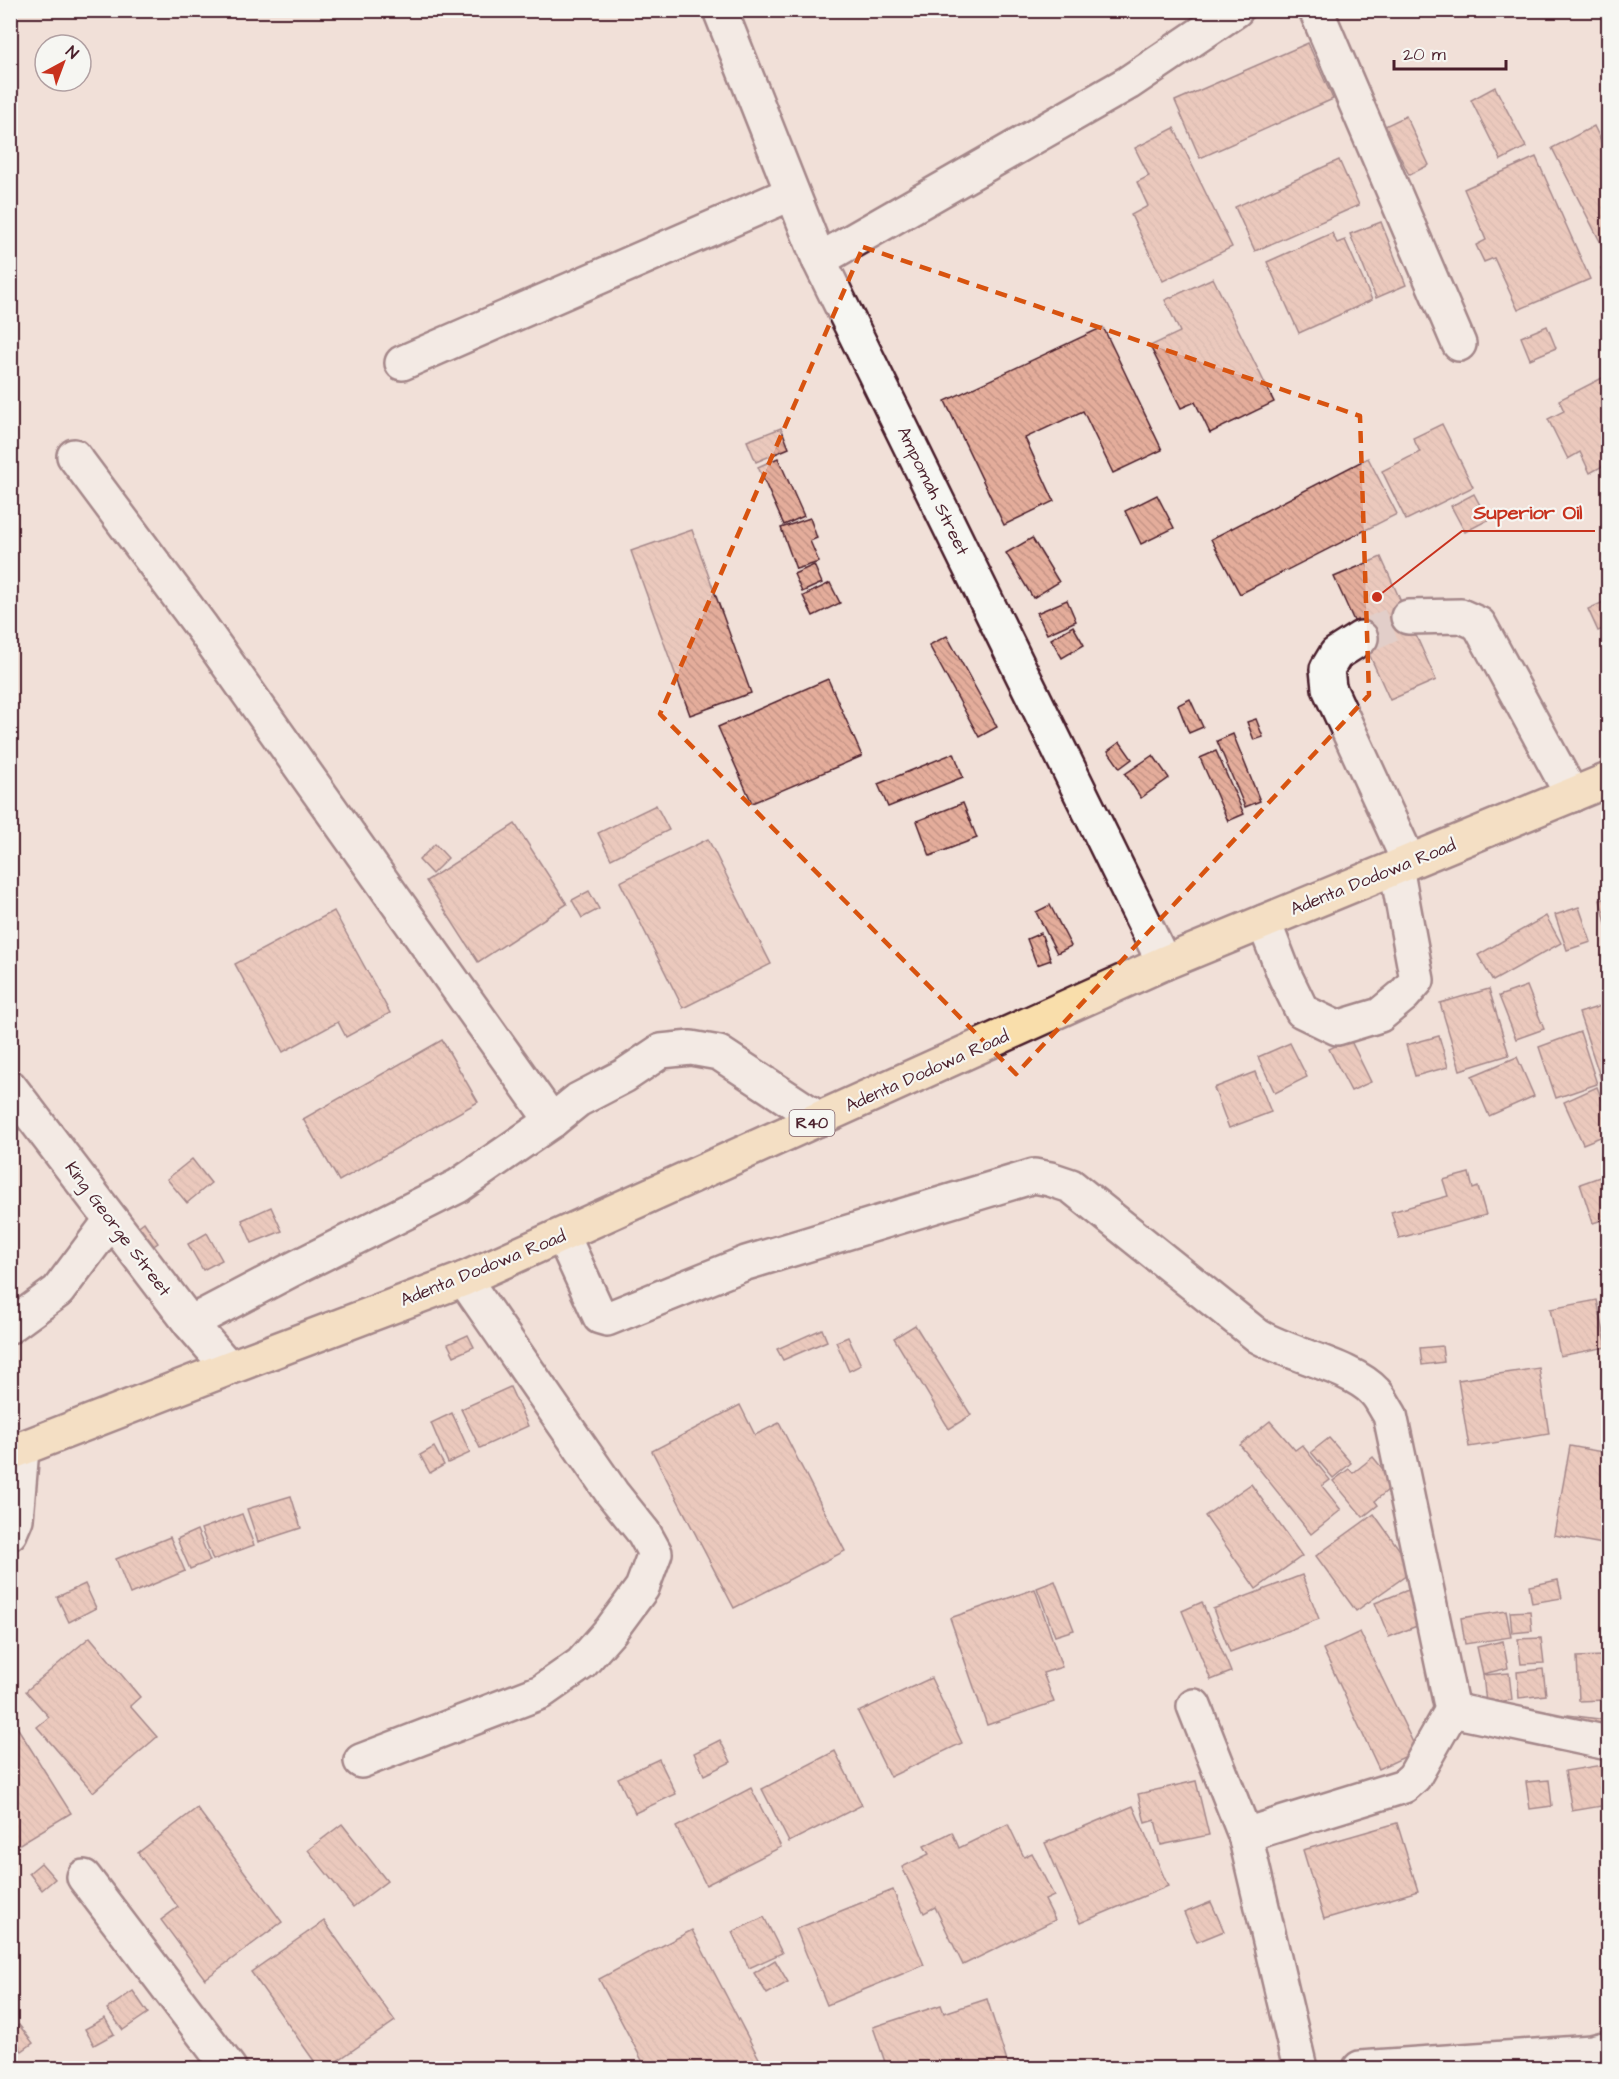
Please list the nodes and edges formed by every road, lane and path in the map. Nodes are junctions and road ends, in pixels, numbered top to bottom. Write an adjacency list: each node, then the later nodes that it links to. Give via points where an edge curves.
1 (720, 10): 4 (street, Ampomah Street)
2 (1236, 10): 5 (street, via 1128,83)
3 (1316, 10): 6 (street)
4 (792, 193): 5 (street, Ampomah Street); 7 (street)
5 (819, 260): 15 (street, Ampomah Street)
6 (1459, 344)
7 (402, 363)
8 (74, 456): 18 (street, via 200,625)
9 (1408, 617): 12 (street, via 1461,615 1479,624)
10 (1361, 638): 13 (street, via 1336,654 1327,669 1329,688)
11 (1608, 780): 12 (main road, Adenta Dodowa Road / R40)
12 (1572, 795): 13 (main road, Adenta Dodowa Road / R40)
13 (1402, 865): 14 (main road, Adenta Dodowa Road / R40); 14 (street, via 1417,980 1380,1015 1337,1028 1302,1011)
14 (1264, 922): 15 (main road, Adenta Dodowa Road / R40)
15 (1164, 963): 17 (main road, Adenta Dodowa Road / R40)
16 (10, 1087): 19 (street, King George Street)
17 (819, 1119): 18 (street, via 719,1053 691,1048 661,1051 578,1100); 20 (main road, Adenta Dodowa Road / R40)
18 (552, 1121): 22 (street, via 458,1186)
19 (111, 1220): 22 (street, King George Street); 23 (street, via 58,1291)
20 (563, 1236): 21 (main road, Adenta Dodowa Road / R40); 28 (street, via 600,1317 607,1319 746,1263 1034,1176 1071,1186 1258,1336 1352,1375 1374,1391 1390,1415)
21 (464, 1279): 24 (main road, Adenta Dodowa Road / R40); 30 (street, via 655,1553 642,1588 581,1664 541,1692)
22 (190, 1323): 24 (street, King George Street)
23 (10, 1326)
24 (229, 1368): 25 (main road, Adenta Dodowa Road / R40)
25 (16, 1451): 26 (street, via 16,1519)
26 (10, 1533)
27 (1194, 1706): 31 (street)
28 (1452, 1710): 29 (street); 31 (street, via 1414,1778 1404,1786)
29 (1608, 1743)
30 (361, 1761)
31 (1245, 1835): 35 (street)
32 (84, 1877): 34 (street)
33 (1608, 2048): 36 (street)
34 (229, 2068)
35 (1300, 2068)
36 (1360, 2068)

